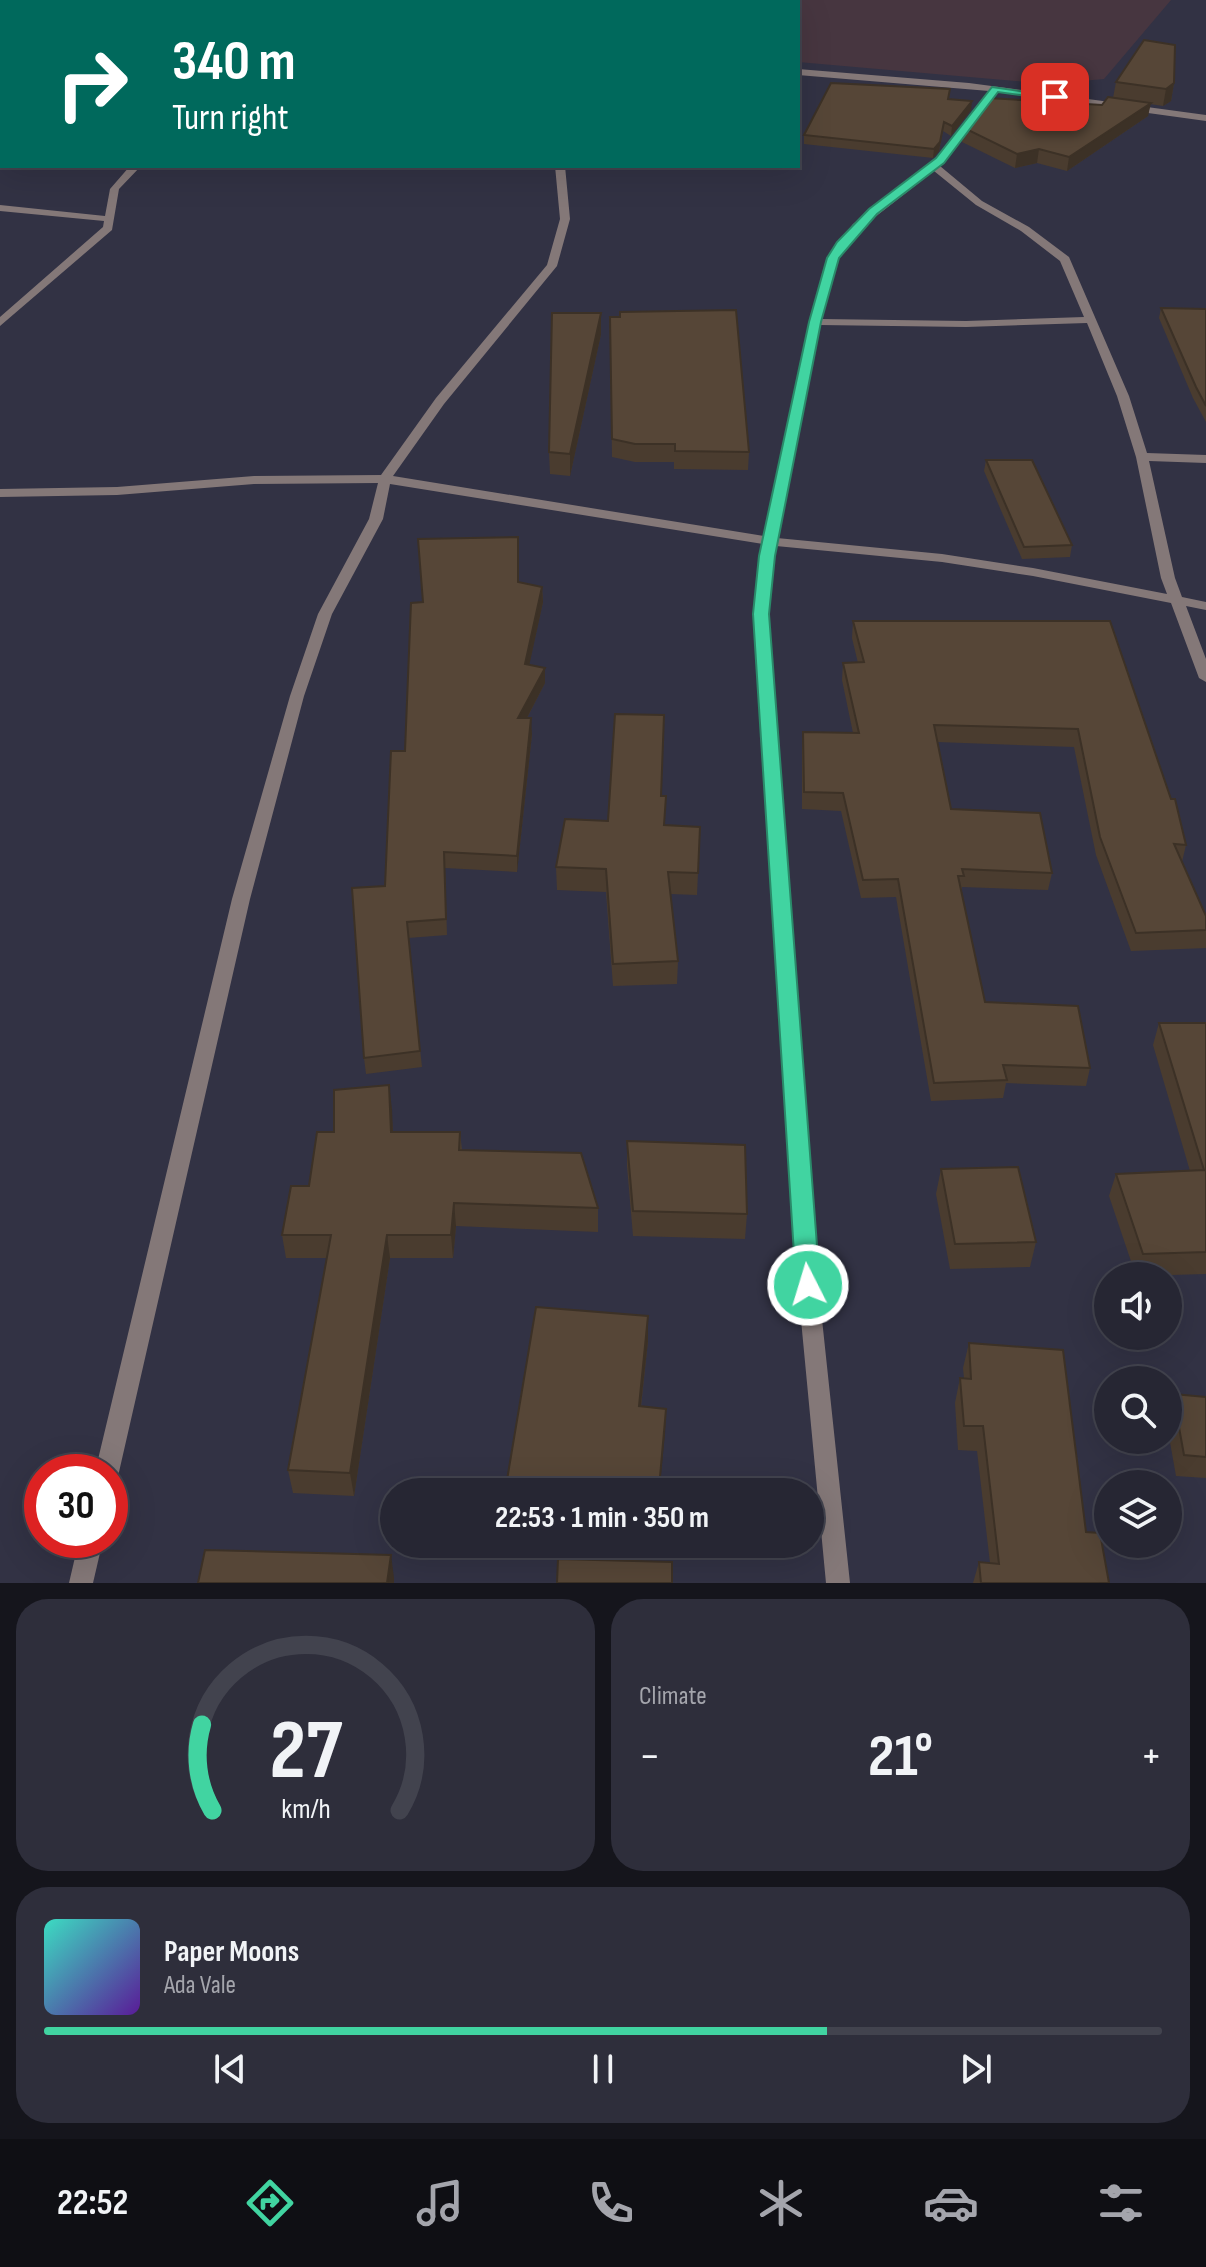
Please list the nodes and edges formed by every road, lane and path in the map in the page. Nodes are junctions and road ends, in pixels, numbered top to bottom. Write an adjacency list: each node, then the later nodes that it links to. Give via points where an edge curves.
1 (800, 72): 2 (street)
2 (995, 89): 3 (street); 4 (street)
3 (1206, 118)
4 (934, 166): 9 (street, via 979,203 1065,259); 10 (street, via 873,212 841,245)
5 (134, 168): 8 (street, via 115,183)
6 (560, 168): 14 (street, via 565,219 552,266 440,401)
7 (0, 208): 8 (street)
8 (110, 219): 11 (street, via 101,236)
9 (1089, 320): 10 (street); 12 (street, via 1123,396)
10 (815, 322): 16 (street)
11 (0, 323)
12 (1142, 457): 13 (street); 17 (street)
13 (1206, 459)
14 (385, 479): 15 (street); 16 (street); 20 (street, via 383,502 325,614 297,696 241,899)
15 (0, 493)
16 (770, 541): 17 (street, via 942,558); 23 (street, via 762,630 802,1225)
17 (1175, 599): 18 (street); 19 (street)
18 (1206, 606)
19 (1206, 678)
20 (111, 1454)
21 (87, 1558): 22 (street)
22 (81, 1583)
23 (838, 1583)

